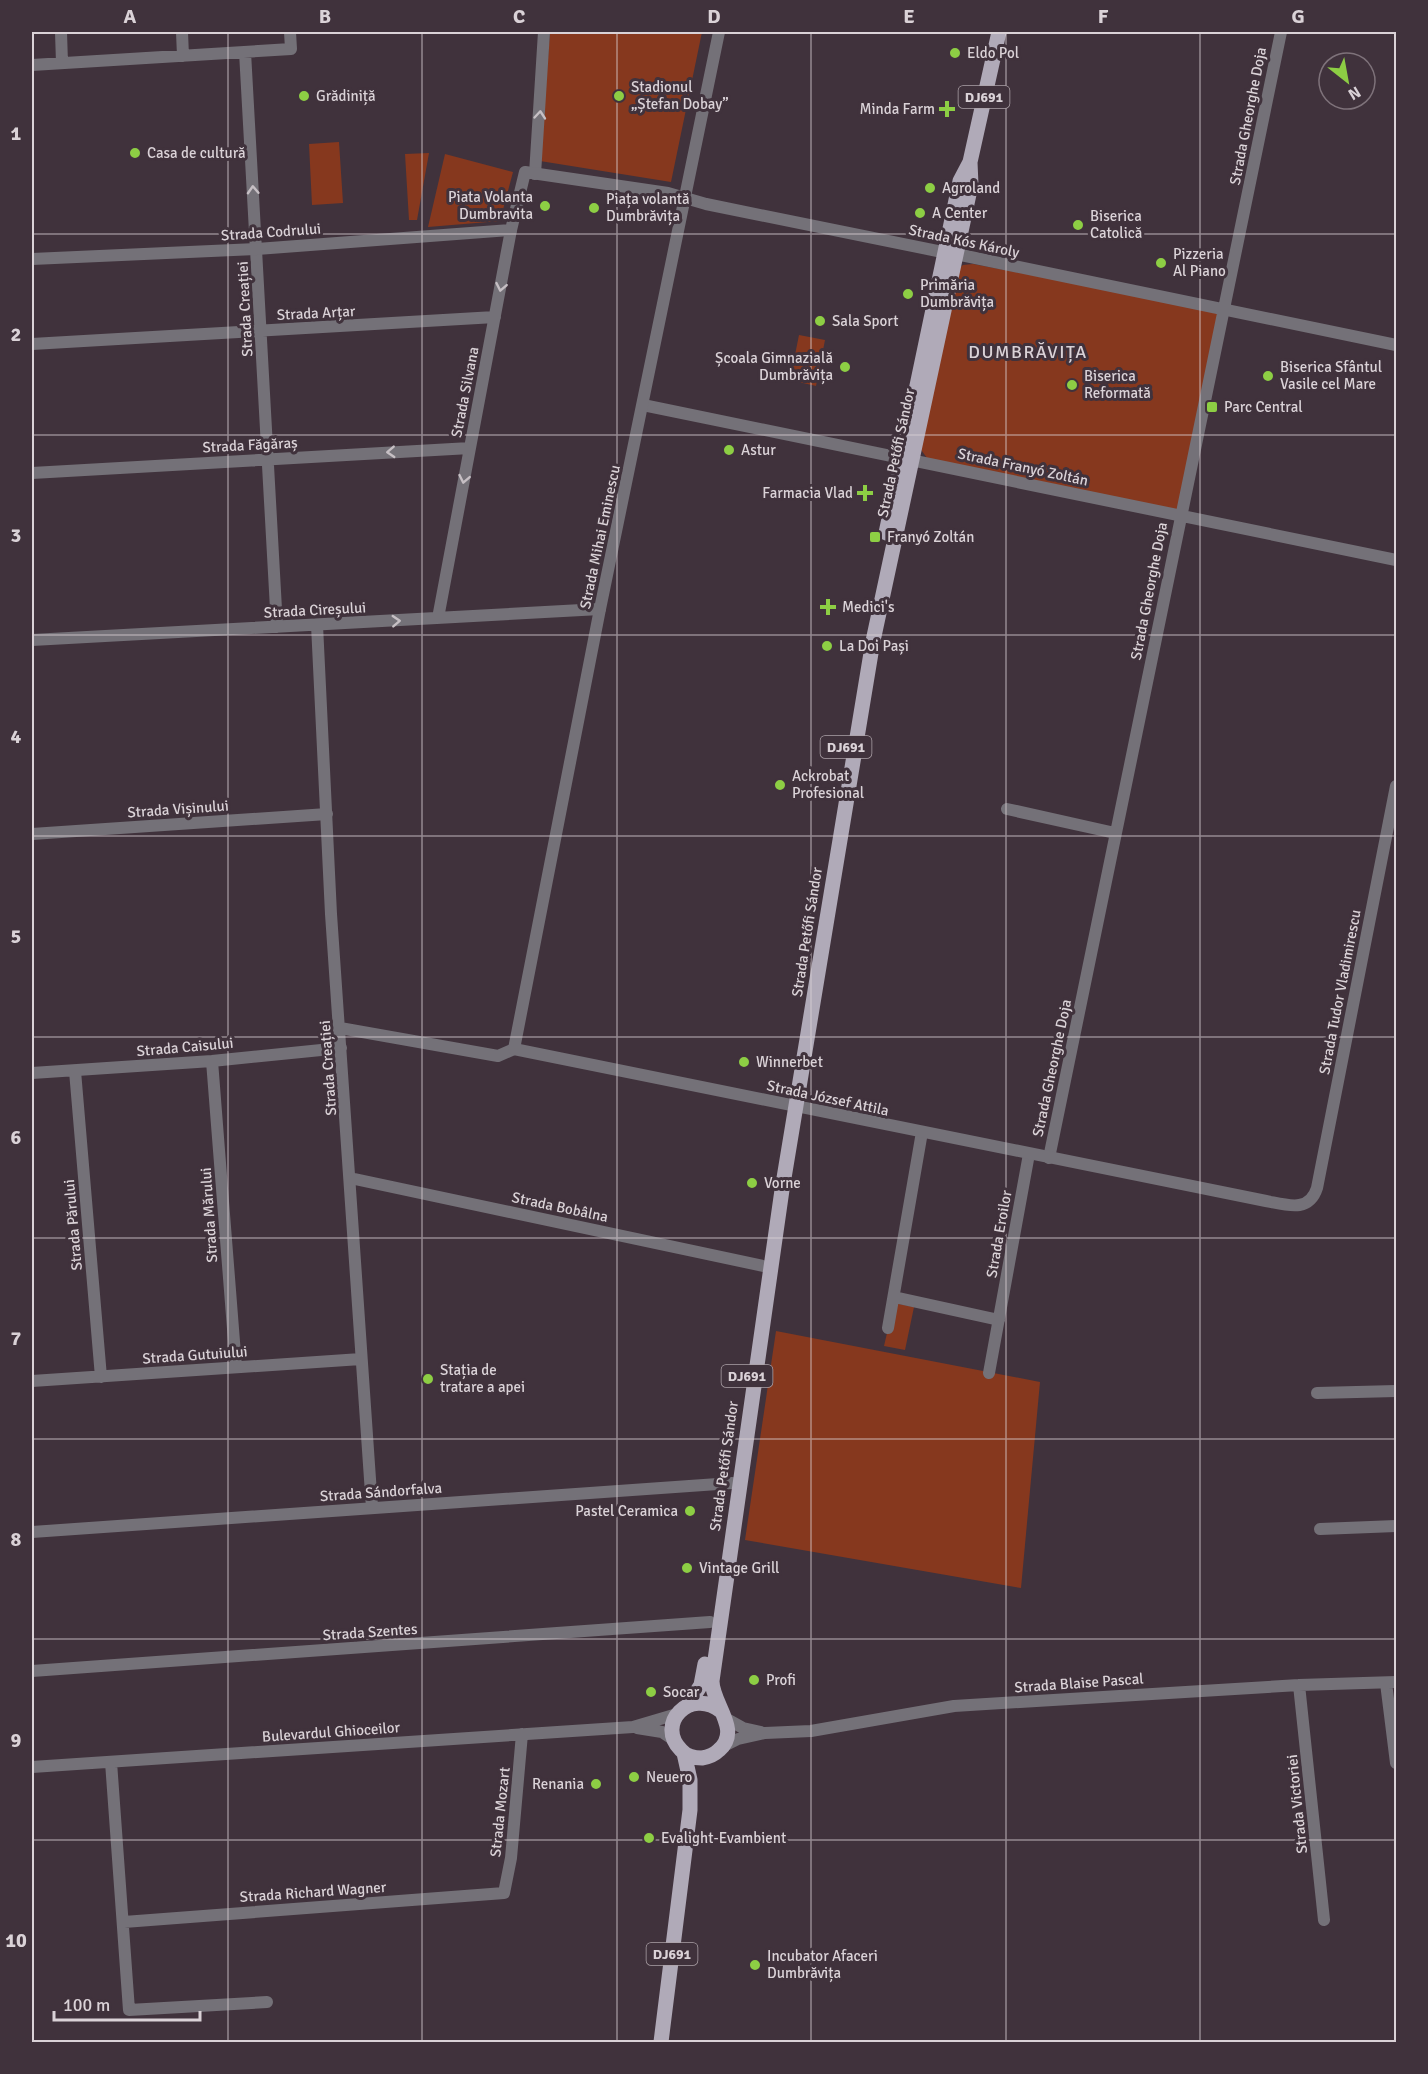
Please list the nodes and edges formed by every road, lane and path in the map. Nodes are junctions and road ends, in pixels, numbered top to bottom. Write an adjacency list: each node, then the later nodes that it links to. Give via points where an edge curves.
1 (61, 32): 10 (street)
2 (182, 32): 9 (street)
3 (290, 32): 8 (street, via 291,49)
4 (544, 32): 12 (street, Strada Silvana, one-way to 4)
5 (719, 32): 13 (street, Strada Mihai Eminescu)
6 (999, 32): 16 (main road, Strada Petőfi Sándor / DJ691, via 970,162 971,185)
7 (1281, 32): 18 (street, Strada Gheorghe Doja)
8 (245, 52): 9 (street); 15 (street, Strada Creației, one-way to 8)
9 (183, 56): 10 (street)
10 (62, 63): 11 (street)
11 (32, 65)
12 (530, 173): 13 (street, Strada Kós Károly); 14 (street, Strada Silvana)
13 (686, 198): 16 (street, Strada Kós Károly); 23 (street, Strada Mihai Eminescu)
14 (511, 230): 15 (street, Strada Codrului); 19 (street, Strada Silvana, one-way to 19)
15 (256, 249): 17 (street, Strada Codrului); 20 (street, Strada Creației)
16 (950, 253): 18 (street, Strada Kós Károly); 26 (main road, Strada Petőfi Sándor / DJ691)
17 (32, 259)
18 (1224, 311): 22 (street, Strada Kós Károly); 28 (street, Strada Gheorghe Doja)
19 (495, 317): 20 (street, Strada Arțar); 24 (street, Strada Silvana)
20 (261, 331): 21 (street, Strada Arțar); 25 (street, Strada Creației)
21 (32, 344)
22 (1396, 345)
23 (643, 405): 26 (street, Strada Franyó Zoltán); 30 (street, Strada Mihai Eminescu)
24 (470, 448): 25 (street, Strada Făgăraș, one-way to 25); 31 (street, Strada Silvana, one-way to 31)
25 (267, 459): 27 (street, Strada Făgăraș); 33 (street, Strada Creației)
26 (907, 459): 28 (street, Strada Franyó Zoltán); 46 (main road, Strada Petőfi Sándor / DJ691, via 863,640)
27 (32, 473)
28 (1180, 514): 29 (street, Strada Franyó Zoltán); 38 (street, Strada Gheorghe Doja)
29 (1396, 560)
30 (600, 609): 31 (street, Strada Cireșului); 42 (street, Strada Mihai Eminescu)
31 (438, 618): 32 (street, Strada Cireșului, one-way to 31)
32 (317, 625): 33 (street, Strada Cireșului); 37 (street, Strada Creației)
33 (277, 627): 34 (street, Strada Cireșului)
34 (32, 640)
35 (1396, 786): 51 (street, Strada Tudor Vladimirescu, via 1317,1188)
36 (1007, 809): 38 (street)
37 (327, 814): 39 (street, Strada Vișinului); 40 (street, Strada Creației)
38 (1115, 833): 49 (street, Strada Gheorghe Doja)
39 (32, 834)
40 (340, 1028): 41 (street, Strada Creației); 42 (street, Strada József Attila, via 498,1056)
41 (341, 1048): 43 (street, Strada Caisului); 50 (street, Strada Creației)
42 (514, 1049): 46 (street, Strada József Attila)
43 (212, 1060): 44 (street, Strada Caisului); 57 (street, Strada Mărului)
44 (75, 1071): 45 (street, Strada Caisului); 59 (street, Strada Părului)
45 (32, 1073)
46 (792, 1106): 47 (street, Strada József Attila); 52 (main road, Strada Petőfi Sándor / DJ691); 73 (main road, Strada Petőfi Sándor / DJ691, via 717,1636 712,1686)
47 (922, 1132): 48 (street, Strada József Attila); 53 (street)
48 (1029, 1154): 49 (street, Strada József Attila); 54 (street, Strada Eroilor)
49 (1049, 1158): 51 (street, Strada József Attila, via 1294,1206)
50 (350, 1178): 52 (street, Strada Bobâlna); 56 (street, Strada Creației)
51 (1309, 1202)
52 (764, 1266): 63 (main road, Strada Petőfi Sándor / DJ691)
53 (894, 1298): 54 (street); 55 (street)
54 (999, 1320): 58 (street, Strada Eroilor)
55 (888, 1328)
56 (361, 1359): 57 (street, Strada Gutuiului); 64 (street, Strada Creației)
57 (236, 1367): 59 (street, Strada Gutuiului)
58 (989, 1373)
59 (100, 1377): 60 (street, Strada Gutuiului)
60 (32, 1381)
61 (1396, 1390): 62 (street)
62 (1317, 1393)
63 (732, 1483): 64 (street, Strada Sándorfalva); 68 (main road, Strada Petőfi Sándor / DJ691)
64 (372, 1508): 67 (street, Strada Sándorfalva)
65 (1396, 1526): 66 (street)
66 (1320, 1528)
67 (32, 1532)
68 (710, 1622): 69 (street, Strada Szentes); 72 (main road, Strada Petőfi Sándor / DJ691, via 701,1685)
69 (32, 1671)
70 (1391, 1683): 71 (street, Strada Blaise Pascal); 82 (street)
71 (1299, 1685): 75 (street, Strada Blaise Pascal, via 954,1706 811,1731); 86 (street, Strada Victoriei)
72 (683, 1709): 73 (main road, via 706,1703); 74 (street, Bulevardul Ghioceilor); 77 (main road, DJ691, via 672,1731)
73 (723, 1715): 75 (street, Strada Blaise Pascal, via 743,1728); 78 (main road, DJ691, via 727,1738)
74 (633, 1727): 76 (street, Bulevardul Ghioceilor); 77 (street, Bulevardul Ghioceilor, via 662,1732)
75 (765, 1733): 78 (street, Strada Blaise Pascal, via 738,1738)
76 (522, 1734): 81 (street, Bulevardul Ghioceilor); 85 (street, Strada Mozart, via 511,1858)
77 (674, 1740): 79 (main road, DJ691)
78 (722, 1747): 80 (main road)
79 (684, 1753): 80 (main road, via 692,1757); 84 (main road, DJ691, via 690,1780)
80 (709, 1756): 84 (main road, DJ691)
81 (111, 1762): 83 (street, Bulevardul Ghioceilor); 87 (street)
82 (1396, 1763)
83 (32, 1767)
84 (690, 1810): 89 (main road, DJ691)
85 (504, 1893): 87 (street, Strada Richard Wagner)
86 (1324, 1920)
87 (124, 1922): 88 (street, via 129,2010)
88 (267, 2002)
89 (661, 2043)

